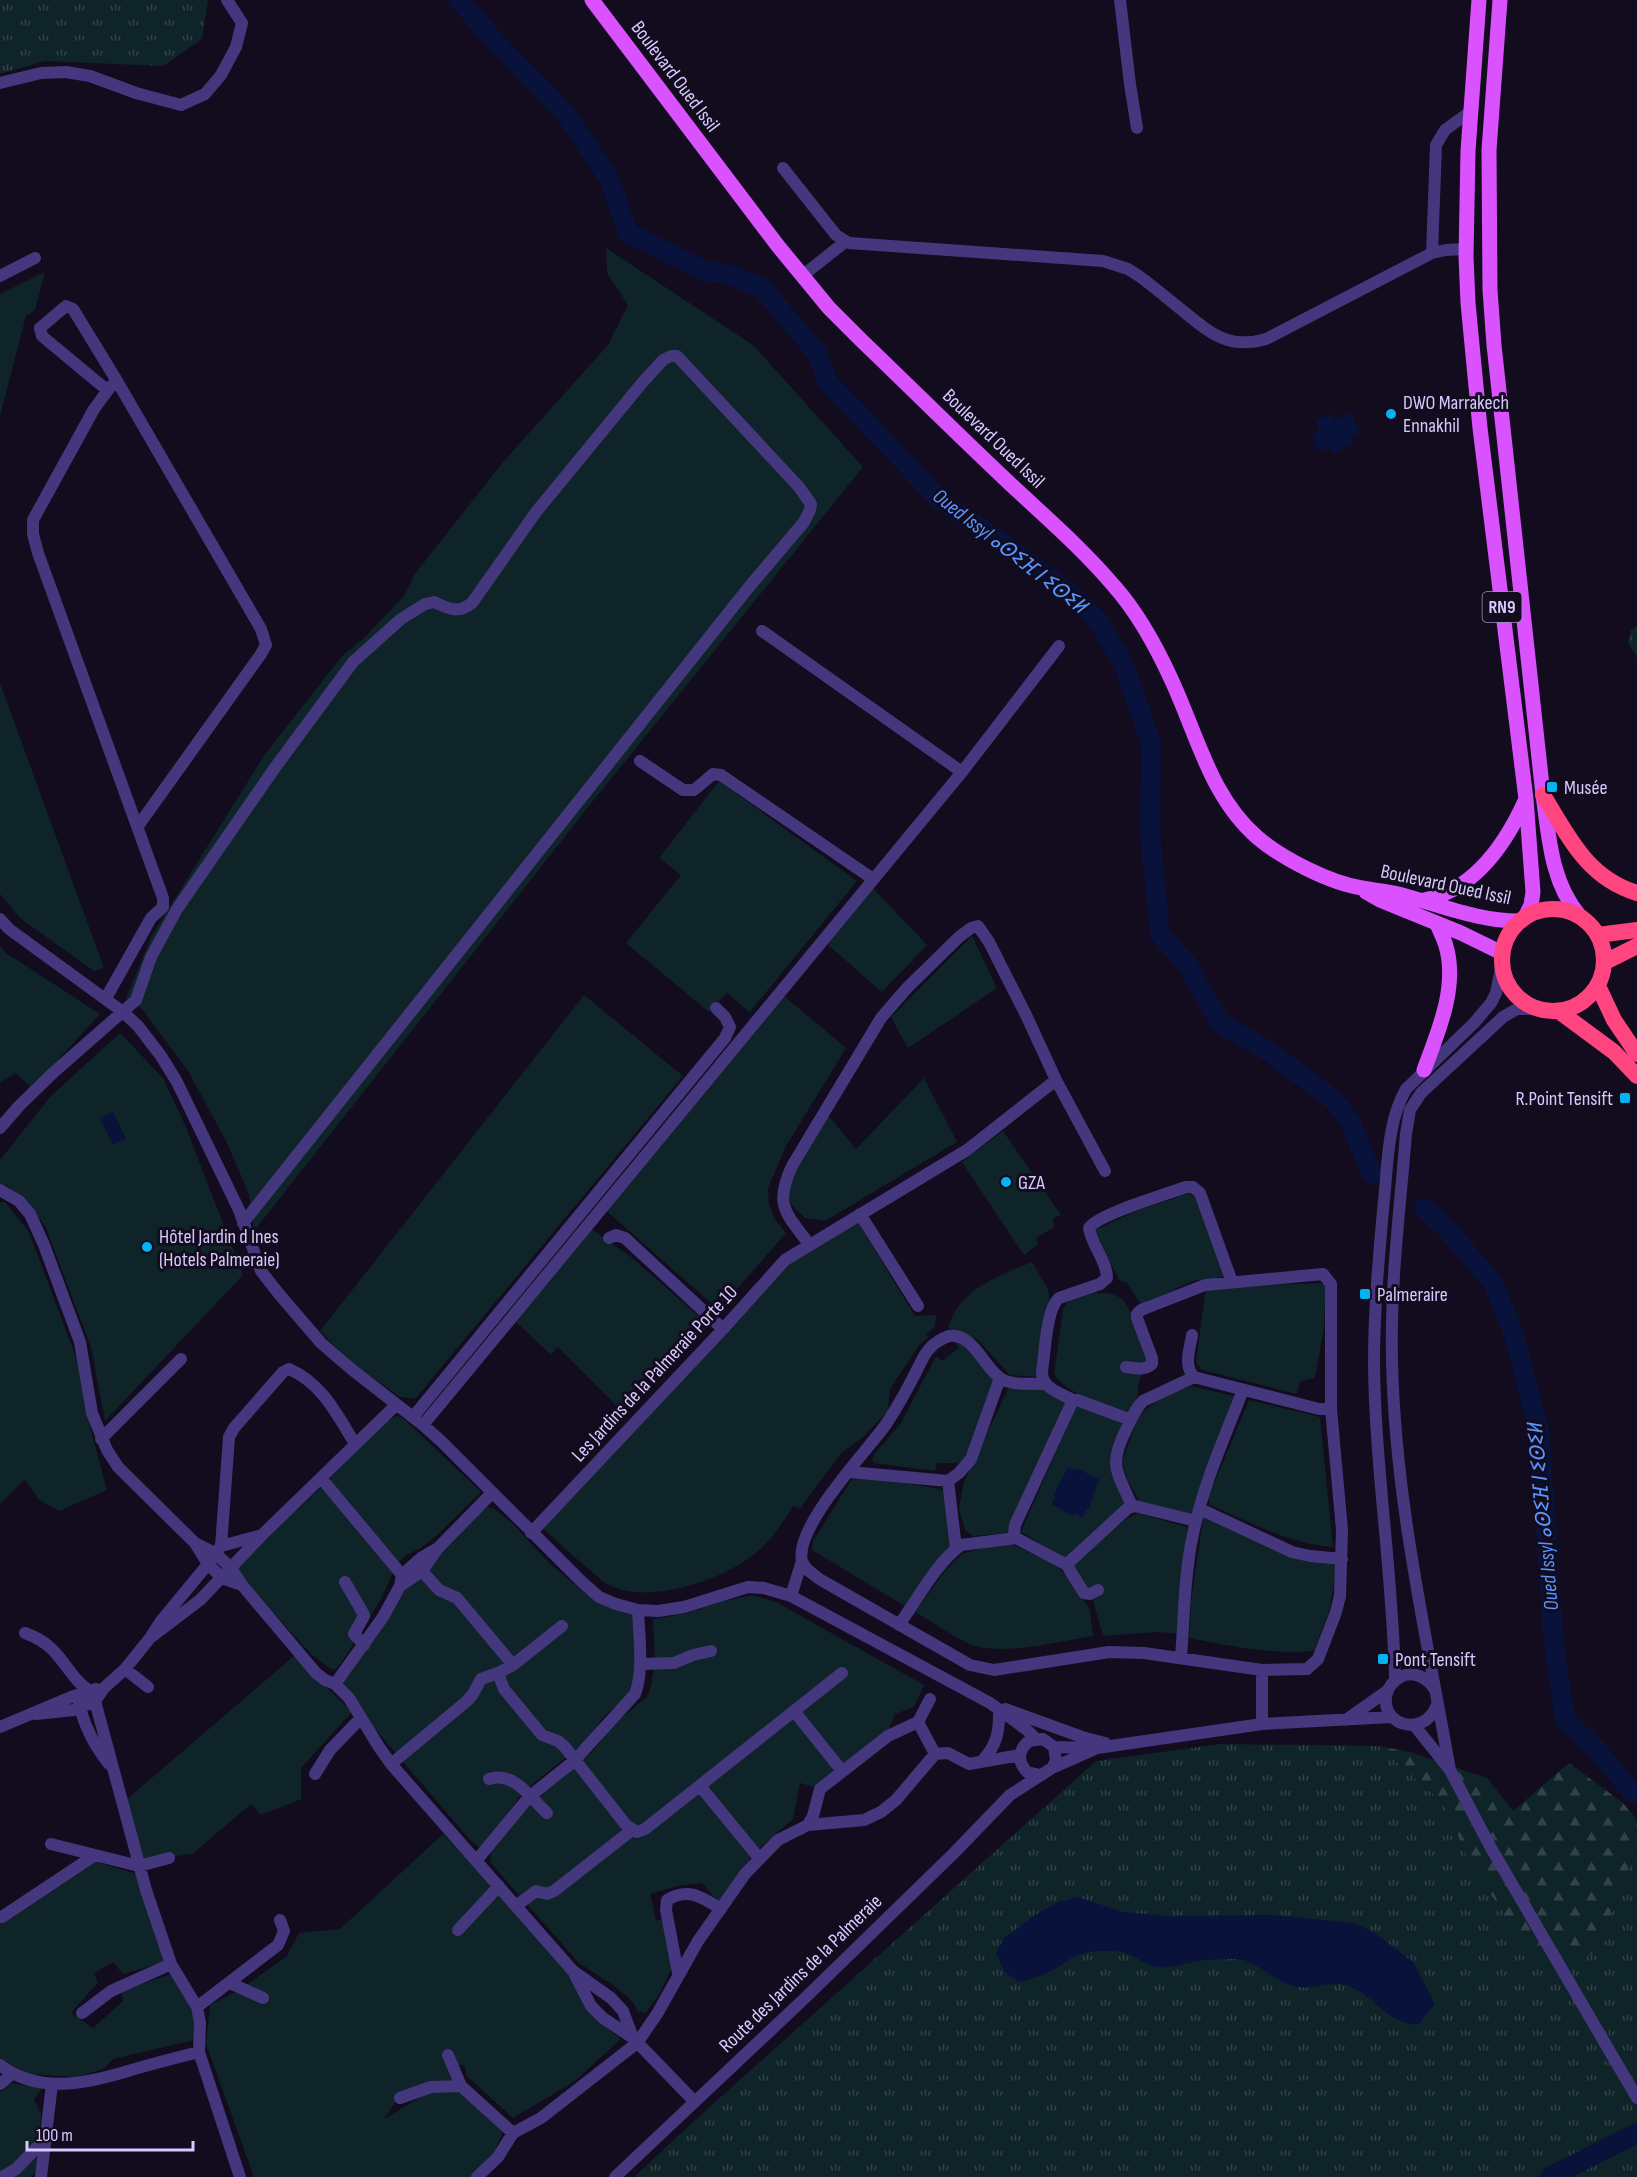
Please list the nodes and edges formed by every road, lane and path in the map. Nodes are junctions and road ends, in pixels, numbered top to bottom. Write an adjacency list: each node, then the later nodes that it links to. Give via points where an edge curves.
1 (227, 0): 6 (street, via 242,23 236,47 205,94 181,105 66,72 41,73)
2 (592, 0): 15 (main road, Boulevard Oued Issil)
3 (1120, 0): 8 (street)
4 (1479, 0): 7 (main road, RN9)
5 (1500, 0): 22 (main road, RN9, via 1489,150 1491,290)
6 (0, 83)
7 (1471, 111): 11 (main road, RN9); 12 (street, via 1445,130 1436,145)
8 (1137, 128)
9 (783, 168): 10 (street, via 836,236)
10 (845, 242): 12 (street, via 1103,261 1139,276 1212,334 1244,342 1266,339); 15 (street)
11 (1466, 249): 12 (street); 22 (main road, RN9, via 1480,428)
12 (1432, 253)
13 (35, 258): 14 (street)
14 (0, 276)
15 (802, 276): 25 (main road, Boulevard Oued Issil, via 861,340 1071,540 1115,587 1155,647 1208,769 1244,825 1283,855)
16 (117, 381): 17 (street); 17 (street, via 70,306 43,323 40,332 44,339); 23 (street, via 261,628 266,645)
17 (107, 390): 23 (street, via 33,520 33,534)
18 (762, 631): 21 (street)
19 (1059, 646): 21 (street)
20 (640, 761): 24 (street, via 683,790 694,790 713,774 721,776)
21 (962, 772): 24 (street)
22 (1535, 797): 26 (highway, via 1595,870 1619,888); 27 (main road, via 1477,874 1440,897); 28 (main road, RN9, via 1554,866 1569,904); 30 (main road, RN9, via 1533,892)
23 (138, 826): 39 (street, via 163,907 151,918)
24 (873, 879): 70 (street)
25 (1361, 888): 27 (main road, Boulevard Oued Issil); 31 (main road, Boulevard Oued Issil)
26 (1637, 893)
27 (1421, 901): 30 (main road, Boulevard Oued Issil, via 1487,918)
28 (1579, 915): 30 (highway, via 1552,908); 34 (highway, RN9)
29 (0, 919): 32 (street)
30 (1523, 919): 36 (highway, RN9, via 1510,932)
31 (1437, 924): 36 (main road, Boulevard Oued Issil, via 1461,933); 45 (main road, via 1446,947 1449,983)
32 (5, 930): 39 (street)
33 (1637, 930): 34 (highway)
34 (1598, 934): 37 (highway)
35 (1637, 946): 37 (highway)
36 (1502, 958): 41 (highway, via 1508,984); 45 (street, via 1491,1003)
37 (1605, 962): 38 (highway)
38 (1598, 986): 43 (highway, via 1582,1003); 44 (highway, via 1618,1027)
39 (106, 998): 42 (street)
40 (716, 1008): 68 (street, via 730,1027 725,1038)
41 (1535, 1009): 43 (highway); 114 (street, via 1517,1009 1503,1017 1428,1085 1410,1110 1406,1134 1392,1328 1393,1387 1403,1507)
42 (123, 1012): 48 (street, via 54,1072); 52 (street, via 138,1026 177,1082); 52 (street, via 136,1000 151,957 177,909 353,662 401,619 425,604 434,602 455,611 472,603 536,512 642,383 663,360 674,355 681,359 809,500 810,510 804,522)
43 (1560, 1012): 46 (highway, via 1614,1052)
44 (1637, 1054)
45 (1424, 1070): 110 (street, via 1399,1101 1391,1129 1376,1296 1374,1364)
46 (1637, 1076)
47 (1056, 1080): 49 (street); 51 (street, Les Jardins de la Palmeraie Porte 10, via 967,1150); 54 (street, via 984,932 978,926 971,928 881,1018 792,1166 782,1197 784,1210)
48 (0, 1128)
49 (1105, 1171)
50 (0, 1191): 71 (street, via 19,1201 30,1214 44,1245 80,1342 92,1413)
51 (860, 1214): 54 (street, Les Jardins de la Palmeraie Porte 10); 56 (street)
52 (243, 1223): 66 (street, via 261,1271 301,1321)
53 (609, 1238): 57 (street, via 625,1238)
54 (809, 1244): 57 (street, Les Jardins de la Palmeraie Porte 10, via 785,1260)
55 (1232, 1282): 60 (street, via 1194,1288 1141,1310 1137,1318 1152,1364 1141,1369); 63 (street, via 1200,1193 1193,1187 1098,1220 1089,1228 1107,1278 1055,1301 1042,1371); 67 (street, via 1314,1274 1328,1278)
56 (918, 1306)
57 (723, 1329): 79 (street, Les Jardins de la Palmeraie Porte 10)
58 (1192, 1335): 61 (street, via 1187,1362)
59 (181, 1359): 71 (street)
60 (1126, 1367)
61 (1194, 1377): 64 (street); 69 (street, via 1143,1401)
62 (1000, 1378): 63 (street); 73 (street, via 968,1342 949,1336 938,1342 928,1349 893,1414); 75 (street, via 971,1460)
63 (1045, 1384): 65 (street)
64 (1243, 1390): 67 (street); 78 (street)
65 (1073, 1400): 69 (street); 81 (street, via 1015,1525)
66 (396, 1405): 68 (street); 72 (street)
67 (1331, 1409): 85 (street)
68 (412, 1417): 70 (street)
69 (1131, 1420): 77 (street, via 1115,1462)
70 (423, 1425): 76 (street)
71 (101, 1439): 84 (street, via 118,1467 195,1543)
72 (355, 1444): 74 (street); 84 (street, via 323,1395 295,1371 283,1372 229,1437)
73 (849, 1472): 75 (street); 86 (street, via 815,1516 805,1539)
74 (321, 1478): 80 (street); 91 (street)
75 (948, 1481): 83 (street)
76 (492, 1493): 79 (street); 82 (street)
77 (1132, 1506): 78 (street); 87 (street)
78 (1198, 1515): 85 (street, via 1292,1552); 103 (street, via 1187,1573)
79 (531, 1533): 96 (street, via 599,1597)
80 (263, 1534): 84 (street); 88 (street)
81 (1016, 1538): 83 (street); 87 (street)
82 (438, 1548): 89 (street); 91 (street, via 421,1558)
83 (956, 1548): 97 (street)
84 (215, 1554): 88 (street); 90 (street); 100 (street)
85 (1342, 1559): 107 (street, via 1338,1604 1318,1659 1307,1669)
86 (802, 1561): 95 (street); 97 (street, via 821,1580)
87 (1067, 1565): 94 (street, via 1084,1593)
88 (231, 1568): 90 (street); 93 (street)
89 (422, 1571): 91 (street); 105 (street, via 439,1590 457,1598)
90 (222, 1578): 93 (street); 100 (street)
91 (401, 1581): 101 (street)
92 (345, 1582): 101 (street, via 364,1616 354,1634)
93 (242, 1585): 112 (street, via 316,1673)
94 (1098, 1590)
95 (791, 1596): 96 (street, via 748,1587 684,1607); 119 (street)
96 (638, 1610): 104 (street)
97 (899, 1625): 103 (street, via 981,1669 1108,1652)
98 (562, 1626): 105 (street)
99 (26, 1633): 111 (street, via 52,1648)
100 (150, 1638): 106 (street)
101 (364, 1645): 112 (street)
102 (711, 1651): 104 (street, via 674,1663)
103 (1181, 1658): 107 (street)
104 (640, 1664): 138 (street, via 640,1683 635,1694)
105 (513, 1665): 108 (street)
106 (125, 1669): 113 (street); 117 (street)
107 (1262, 1670): 129 (street)
108 (498, 1672): 138 (street, via 500,1684 542,1735 558,1741); 140 (street, via 481,1679 466,1701)
109 (842, 1673): 122 (street)
110 (1395, 1680): 114 (street, via 1417,1675); 115 (street)
111 (78, 1682): 116 (street); 117 (street)
112 (335, 1684): 126 (street)
113 (148, 1687)
114 (1435, 1689): 120 (street)
115 (1388, 1691): 125 (street, via 1386,1705); 127 (street)
116 (78, 1695): 117 (street); 121 (street); 123 (street)
117 (93, 1696): 121 (street); 141 (street)
118 (930, 1699): 128 (street)
119 (990, 1703): 124 (street); 132 (street, Route des Jardins de la Palmeraie); 133 (street)
120 (1437, 1705): 130 (street, via 1431,1717); 143 (street)
121 (80, 1708): 123 (street); 141 (street, via 101,1754)
122 (794, 1712): 144 (street); 148 (street)
123 (36, 1714): 131 (street)
124 (999, 1715): 137 (street, via 1017,1732); 139 (street, via 996,1743)
125 (1392, 1717): 127 (street, Route des Jardins de la Palmeraie); 130 (street, via 1402,1724)
126 (361, 1718): 140 (street); 145 (street, via 330,1750)
127 (1345, 1721): 129 (street, Route des Jardins de la Palmeraie)
128 (918, 1722): 136 (street); 144 (street, via 888,1736)
129 (1262, 1724): 133 (street, Route des Jardins de la Palmeraie)
130 (1414, 1725): 143 (street)
131 (0, 1727)
132 (1036, 1739): 134 (street, Route des Jardins de la Palmeraie, via 1043,1739); 137 (street, via 1029,1741)
133 (1113, 1745): 135 (street, Route des Jardins de la Palmeraie)
134 (1054, 1748): 135 (street, Route des Jardins de la Palmeraie); 142 (street)
135 (1097, 1748): 142 (street, Route des Jardins de la Palmeraie)
136 (935, 1754): 139 (street, via 948,1752 969,1764); 152 (street, via 881,1812 864,1820)
137 (1022, 1756): 139 (street); 146 (street, via 1033,1775); 149 (street, Route des Jardins de la Palmeraie)
138 (574, 1761): 150 (street); 153 (street)
139 (982, 1761)
140 (391, 1764): 158 (street)
141 (112, 1767): 159 (street)
142 (1053, 1768): 146 (street, Route des Jardins de la Palmeraie)
143 (1450, 1770): 182 (street, via 1491,1848)
144 (842, 1771): 152 (street, via 820,1789)
145 (315, 1774)
146 (1040, 1775): 149 (street, Route des Jardins de la Palmeraie)
147 (489, 1779): 150 (street, via 516,1782)
148 (700, 1786): 153 (street, via 645,1829); 157 (street)
149 (1010, 1796): 183 (street, Route des Jardins de la Palmeraie)
150 (529, 1797): 151 (street); 158 (street)
151 (547, 1813)
152 (808, 1825): 157 (street, via 778,1840)
153 (632, 1830): 161 (street, via 554,1891 536,1891)
154 (51, 1844): 155 (street)
155 (95, 1855): 159 (street); 163 (street)
156 (169, 1858): 159 (street)
157 (759, 1858): 162 (street)
158 (476, 1861): 160 (street)
159 (139, 1866): 166 (street)
160 (499, 1886): 161 (street); 165 (street)
161 (516, 1906): 167 (street)
162 (721, 1909): 168 (street); 168 (street, via 692,1893 667,1900)
163 (2, 1917)
164 (280, 1920): 169 (street, via 284,1931 278,1945)
165 (458, 1930)
166 (171, 1964): 171 (street); 172 (street, via 111,1991)
167 (573, 1971): 173 (street, via 591,2006); 173 (street, via 623,2011)
168 (678, 1973): 173 (street, via 657,2014)
169 (230, 1983): 170 (street); 171 (street)
170 (263, 1998)
171 (197, 2007): 174 (street)
172 (82, 2013)
173 (635, 2041): 183 (street); 184 (street, via 541,2118)
174 (199, 2052): 179 (street, via 99,2079); 188 (street)
175 (448, 2055): 180 (street)
176 (0, 2065): 177 (street)
177 (12, 2074): 178 (street); 179 (street)
178 (0, 2084)
179 (52, 2084): 185 (street)
180 (461, 2086): 181 (street, via 431,2087); 184 (street)
181 (400, 2098)
182 (1637, 2098)
183 (693, 2102): 190 (street, Route des Jardins de la Palmeraie)
184 (513, 2133): 189 (street, via 498,2157)
185 (45, 2139): 186 (street); 187 (street)
186 (4, 2176)
187 (41, 2177)
188 (240, 2177)
189 (477, 2177)
190 (615, 2177)

